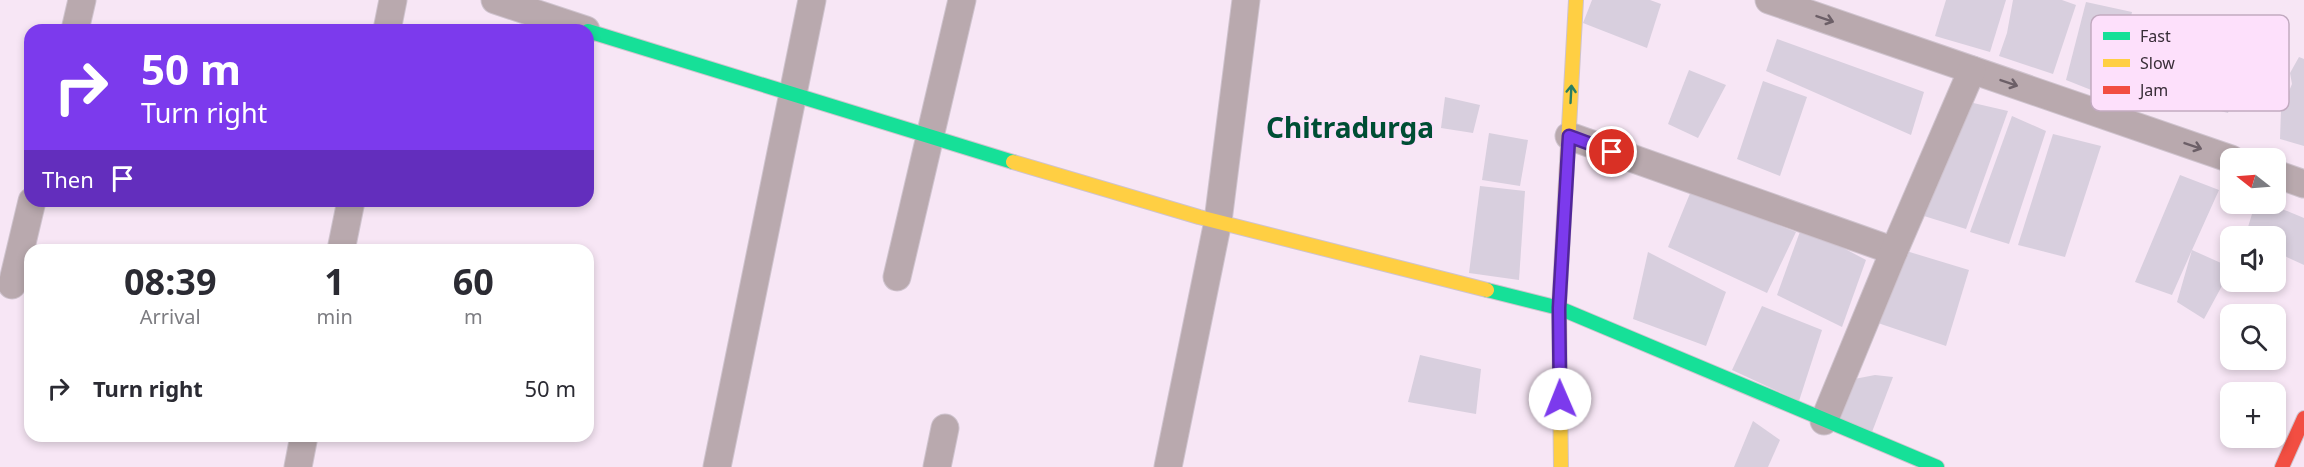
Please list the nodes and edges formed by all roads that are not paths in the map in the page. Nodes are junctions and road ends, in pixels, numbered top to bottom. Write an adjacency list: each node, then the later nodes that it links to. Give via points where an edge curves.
1 (82, 0): 9 (street)
2 (393, 0): 10 (street)
3 (495, 0): 11 (street)
4 (812, 0): 14 (street)
5 (962, 0): 18 (street)
6 (1246, 0): 24 (street)
7 (1576, 0): 17 (street, one-way to 7)
8 (1769, 0): 13 (street, one-way to 13)
9 (76, 24)
10 (388, 24)
11 (569, 24)
12 (594, 32): 14 (street)
13 (1972, 70): 15 (street, one-way to 15); 26 (street)
14 (793, 96): 18 (street); 35 (street)
15 (2091, 111)
16 (2091, 111): 19 (street, one-way to 19)
17 (1569, 136): 26 (street); 29 (street)
18 (931, 137): 24 (street); 27 (street)
19 (2220, 155)
20 (2286, 178): 21 (street)
21 (2304, 184)
22 (31, 207): 28 (street)
23 (350, 207): 25 (street)
24 (1218, 221): 29 (street); 37 (street)
25 (342, 244)
26 (1894, 251): 31 (street)
27 (897, 277)
28 (14, 285)
29 (1559, 308): 31 (street); 38 (street)
30 (2304, 418): 40 (street)
31 (1824, 421): 39 (street)
32 (945, 428): 36 (street)
33 (303, 442): 34 (street)
34 (298, 467)
35 (717, 467)
36 (937, 467)
37 (1168, 467)
38 (1561, 467)
39 (1937, 467)
40 (2282, 467)

